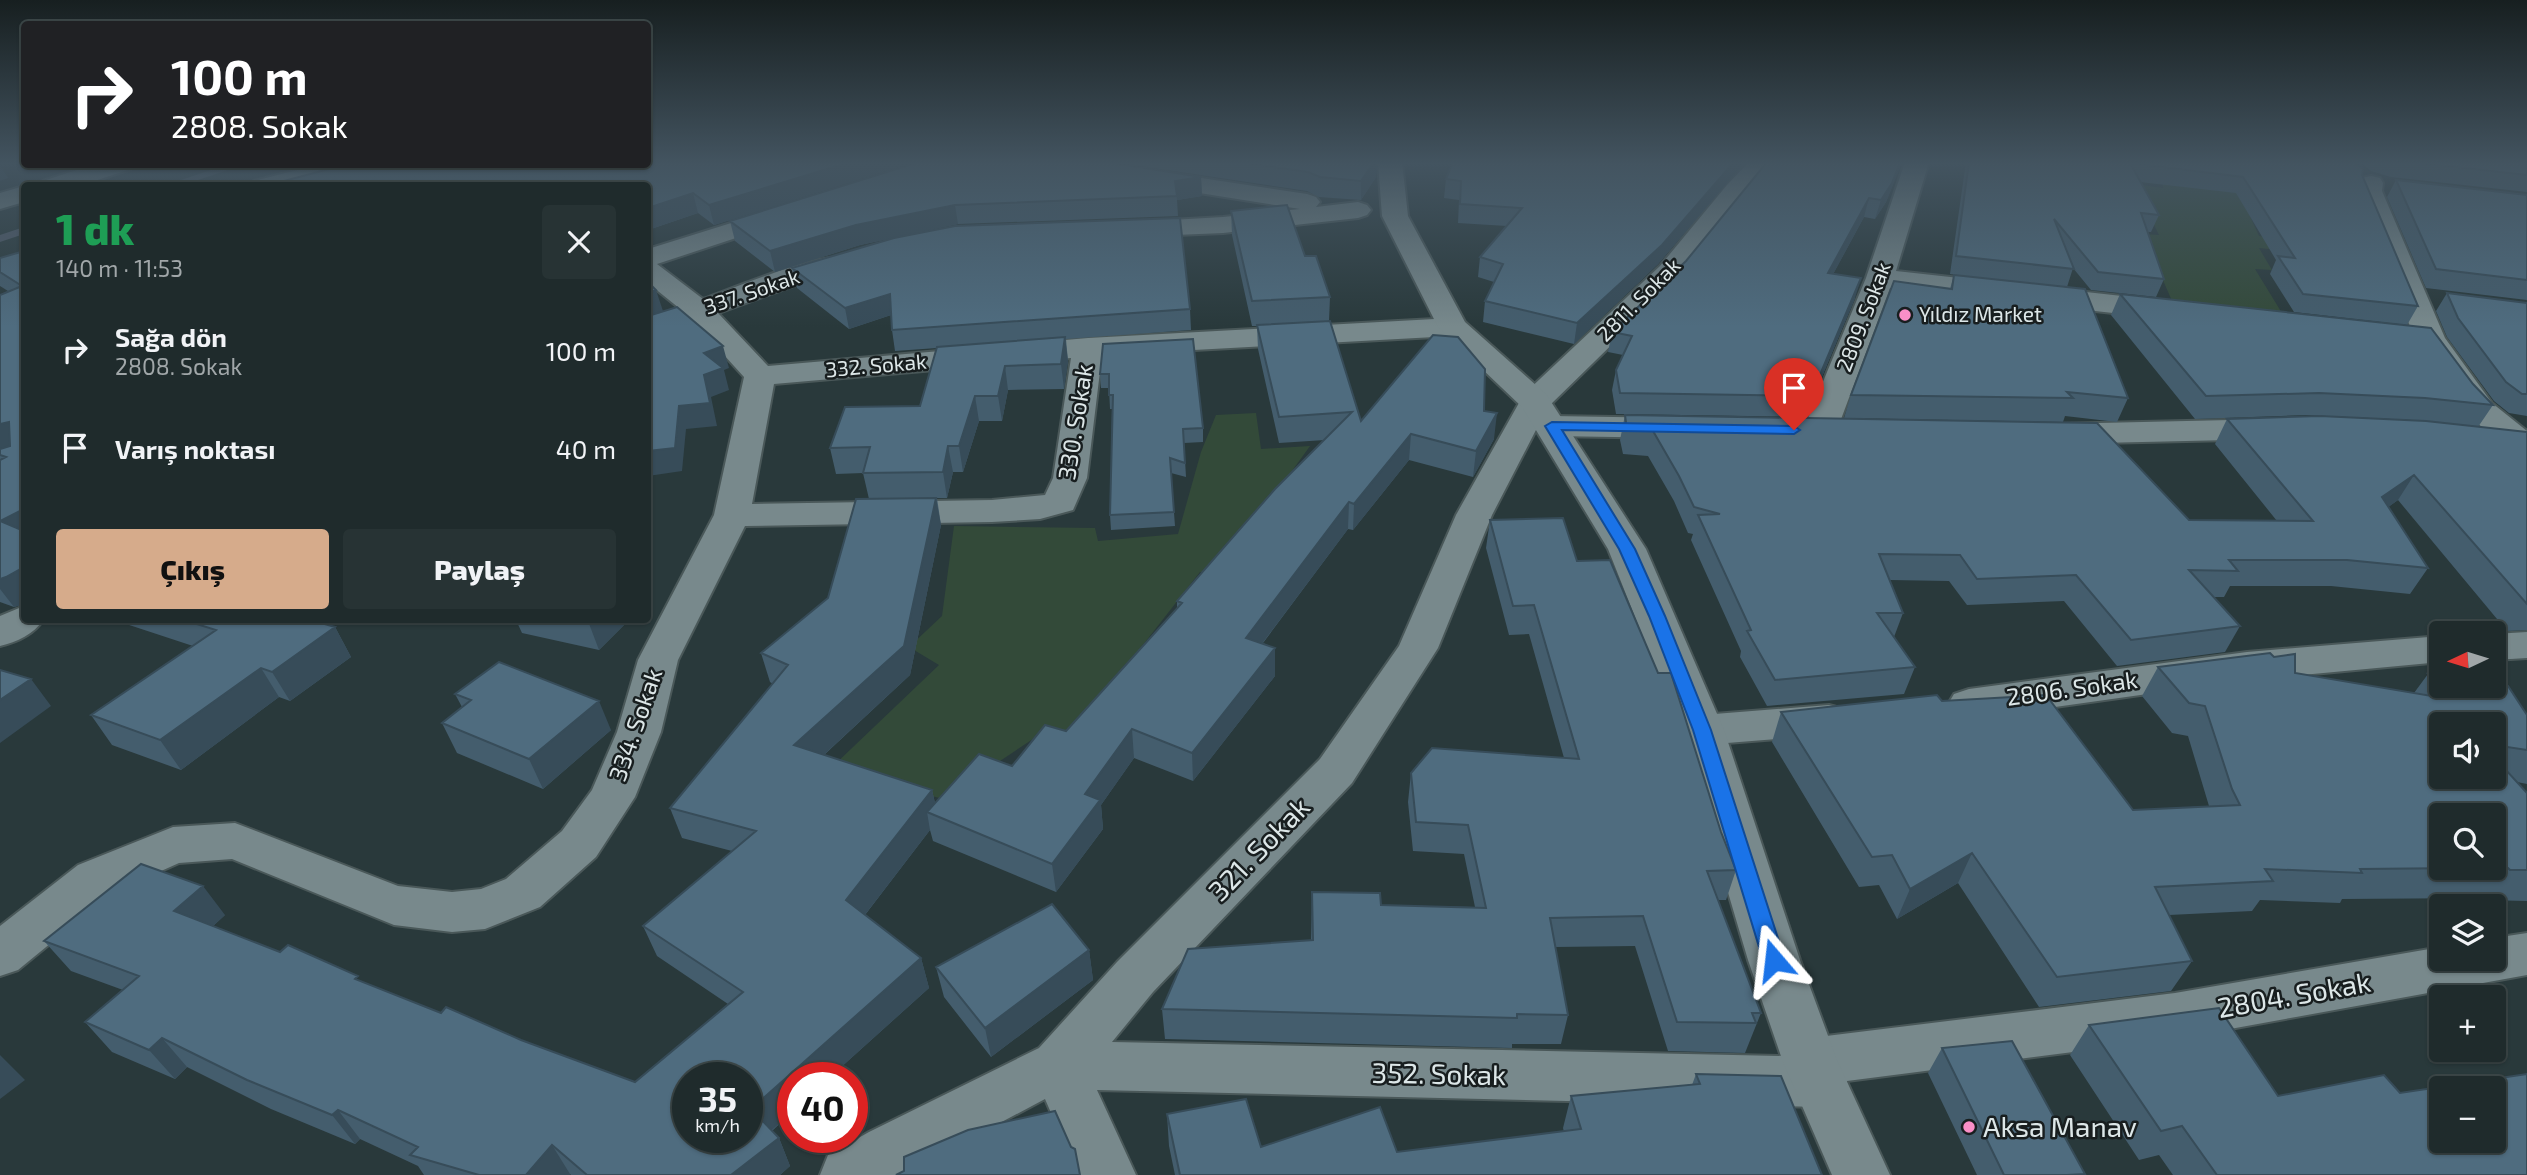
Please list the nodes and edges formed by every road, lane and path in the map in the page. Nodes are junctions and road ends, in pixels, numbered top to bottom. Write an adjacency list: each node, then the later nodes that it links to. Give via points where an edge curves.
1 (776, 217): 8 (street)
2 (1327, 217): 7 (street)
3 (1379, 217): 16 (street)
4 (1714, 217): 20 (street, 2811. Sokak)
5 (1900, 217): 11 (street, 2809. Sokak)
6 (2379, 217): 12 (street)
7 (1100, 230)
8 (651, 257)
9 (866, 258): 14 (street, 337. Sokak, via 798,275)
10 (651, 272): 14 (street)
11 (1880, 278): 15 (street); 23 (street, 2809. Sokak)
12 (2411, 297): 13 (street); 26 (street, via 2416,337 2481,410)
13 (2450, 301)
14 (699, 310): 17 (street, 337. Sokak); 19 (street)
15 (2200, 314)
16 (1453, 327): 18 (street, 332. Sokak); 20 (street)
17 (651, 328)
18 (1088, 347): 19 (street, 332. Sokak); 27 (street, 330. Sokak, via 1070,478 1060,502 992,512)
19 (760, 376): 27 (street, 334. Sokak)
20 (1544, 413): 21 (street); 35 (street, via 1627,549); 38 (street, 321. Sokak, via 1474,515 1418,648 1335,771 1135,977)
21 (1713, 428)
22 (2306, 428): 24 (street)
23 (1820, 430)
24 (2029, 434)
25 (2473, 439): 26 (street)
26 (2526, 445)
27 (732, 515): 37 (street, 334. Sokak, via 658,660 639,732 612,797 579,844 523,892 485,909 452,912 394,905 235,841 173,845 94,879)
28 (21, 621): 29 (street)
29 (0, 634)
30 (2527, 645): 31 (street)
31 (2506, 646)
32 (2429, 650): 33 (street, 2806. Sokak, via 2248,666)
33 (1932, 709)
34 (1866, 716): 35 (street)
35 (1702, 730): 39 (street, via 1774,960)
36 (2527, 954): 39 (street, 2804. Sokak, via 2175,1016)
37 (0, 955)
38 (1058, 1065): 39 (street, 352. Sokak); 40 (street, 321. Sokak); 41 (street)
39 (1815, 1072): 42 (street)
40 (849, 1175)
41 (1107, 1175)
42 (1861, 1175)

